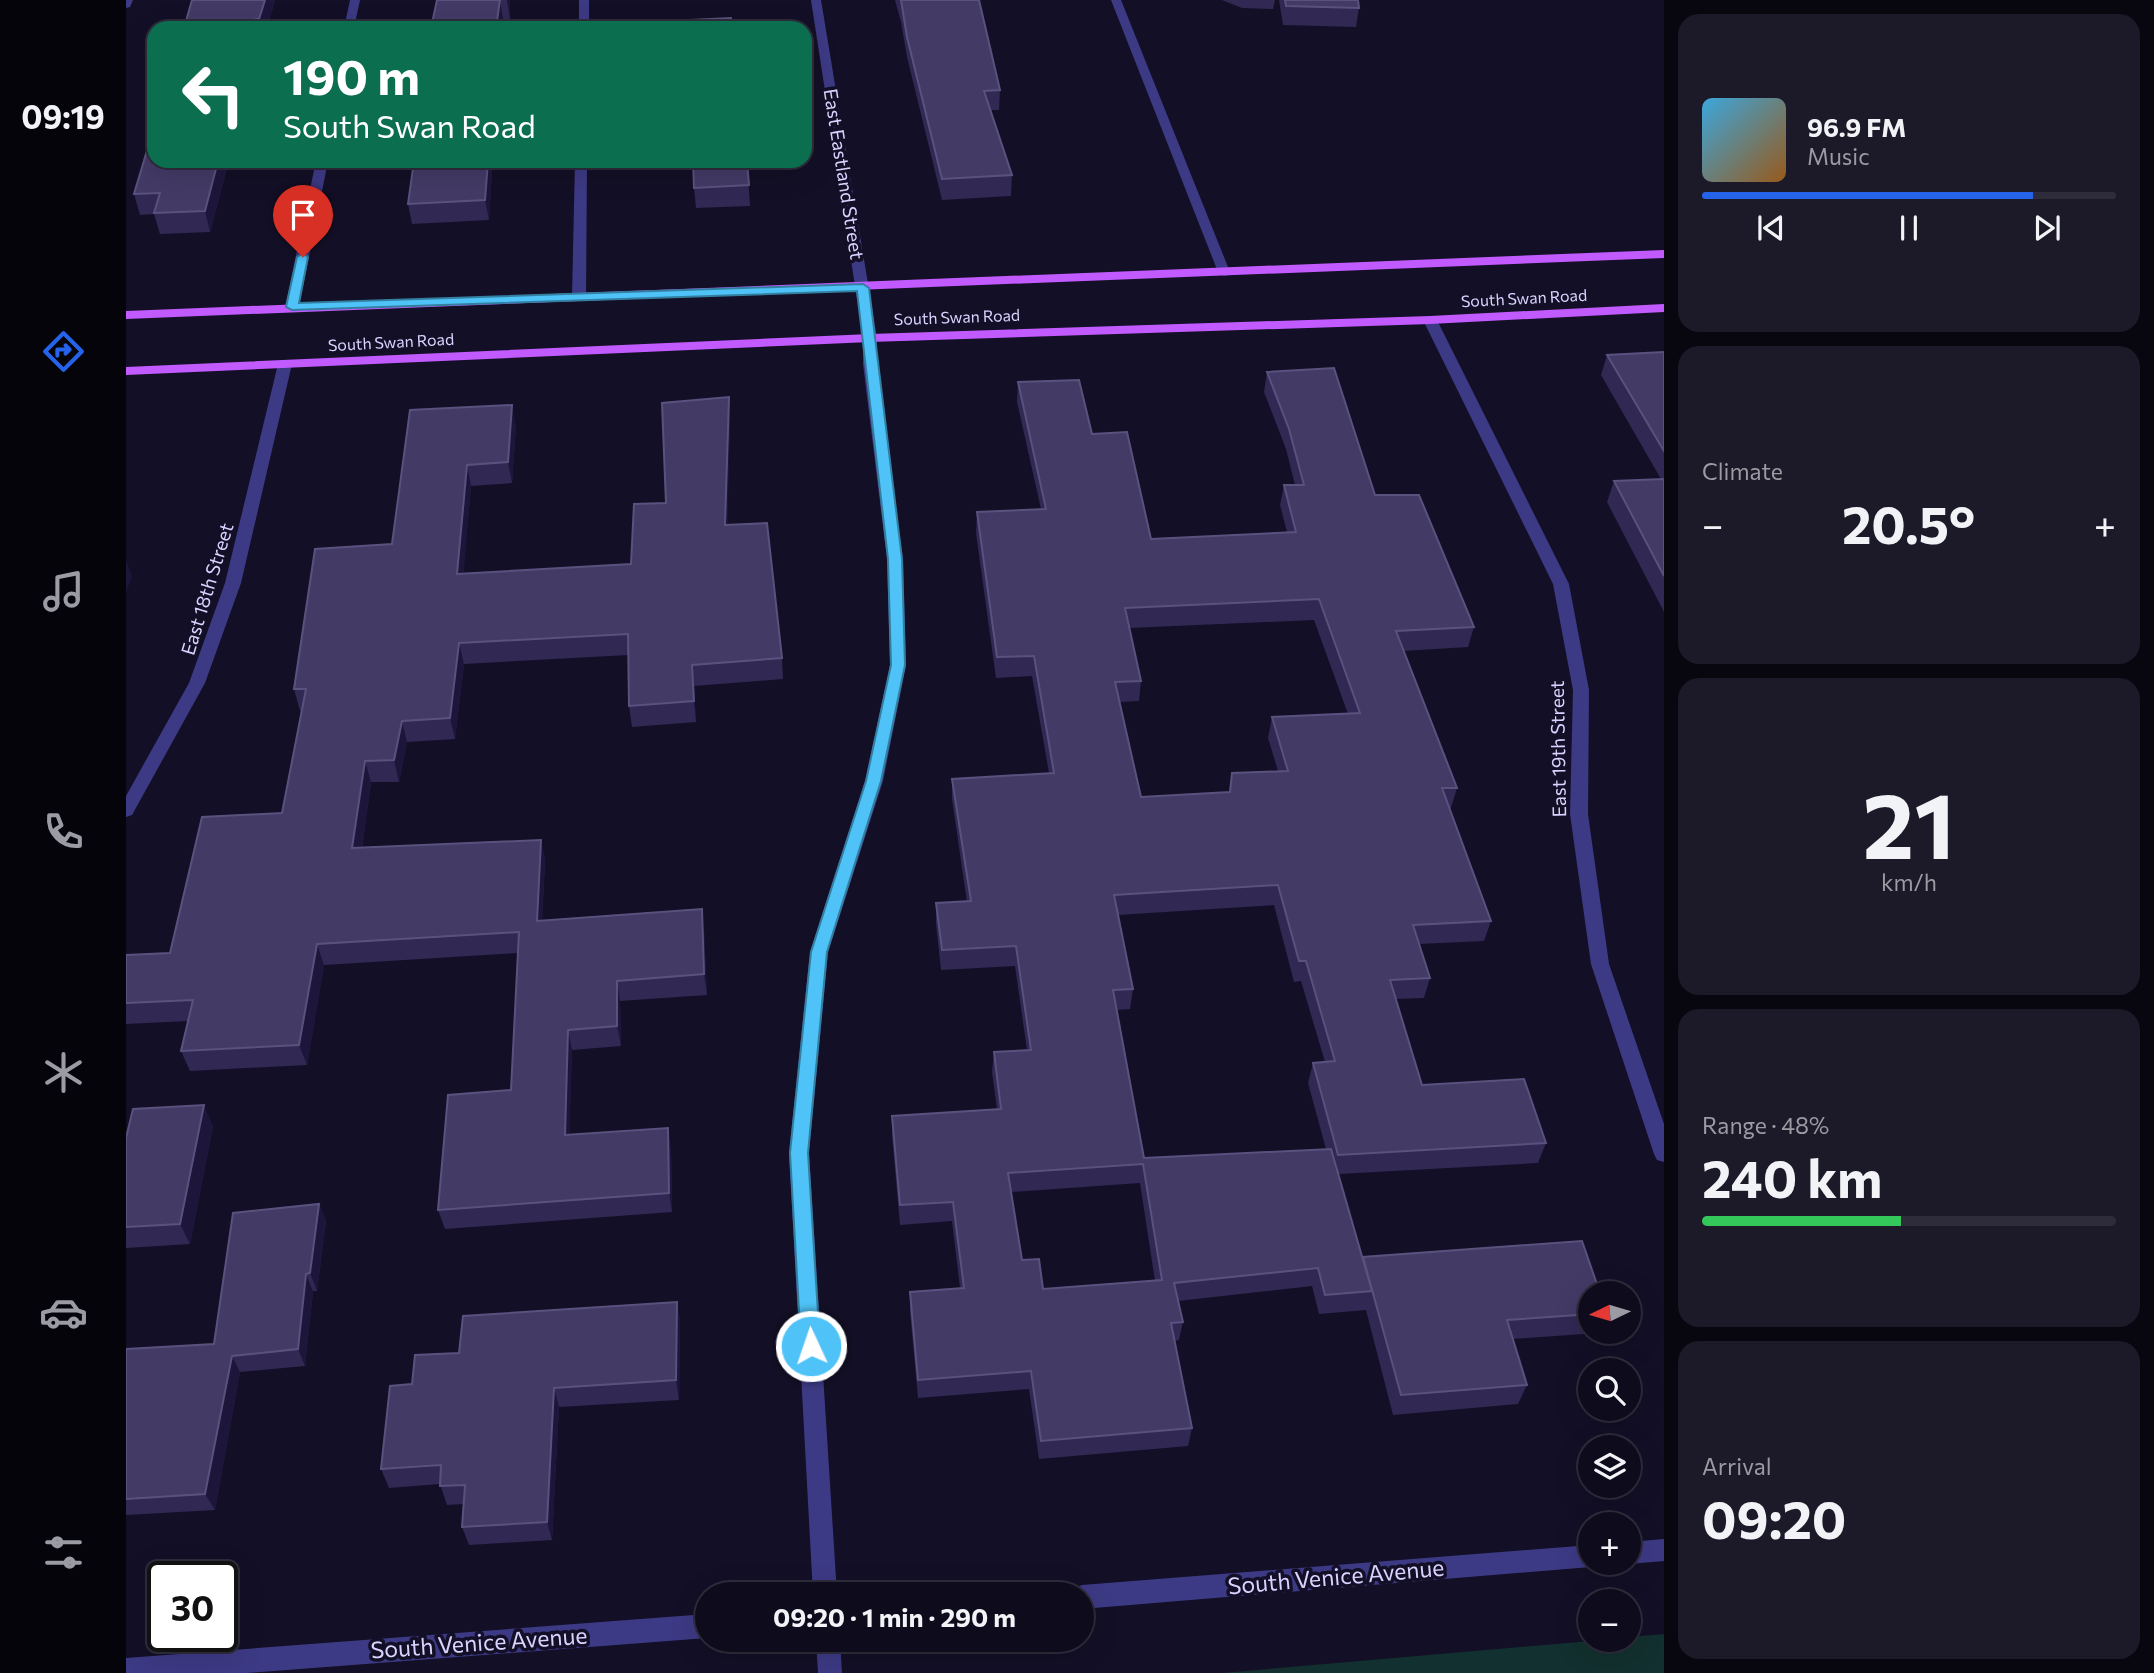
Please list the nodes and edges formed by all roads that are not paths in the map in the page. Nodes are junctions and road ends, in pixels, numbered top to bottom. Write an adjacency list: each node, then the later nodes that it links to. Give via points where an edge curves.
1 (128, 0): 6 (street)
2 (355, 0): 7 (street)
3 (584, 0): 8 (street)
4 (816, 0): 13 (street, East Eastland Street)
5 (1116, 0): 12 (street)
6 (126, 5)
7 (350, 21)
8 (584, 21)
9 (321, 168): 15 (street)
10 (582, 168): 14 (street)
11 (1664, 254): 12 (main road, South Swan Road)
12 (1224, 272): 13 (main road, South Swan Road)
13 (863, 288): 14 (main road, South Swan Road); 19 (street, East Eastland Street)
14 (579, 297): 15 (main road, South Swan Road)
15 (292, 307): 17 (main road, South Swan Road)
16 (1664, 308): 18 (main road, South Swan Road)
17 (126, 315)
18 (1430, 320): 19 (main road, South Swan Road); 23 (street, East 19th Street, via 1561,584 1581,690 1579,814 1600,964)
19 (870, 338): 20 (main road, South Swan Road); 27 (street, East Eastland Street, via 895,559 898,665 874,781 819,952 799,1153)
20 (285, 364): 21 (main road, South Swan Road); 22 (street, East 18th Street, via 233,583 197,683)
21 (126, 372)
22 (126, 811)
23 (1664, 1154)
24 (1664, 1550): 25 (street)
25 (1641, 1552)
26 (1578, 1557): 28 (street, South Venice Avenue)
27 (824, 1582)
28 (1094, 1596)
29 (695, 1627): 31 (street, South Venice Avenue)
30 (829, 1652): 32 (street)
31 (126, 1670)
32 (830, 1673)

